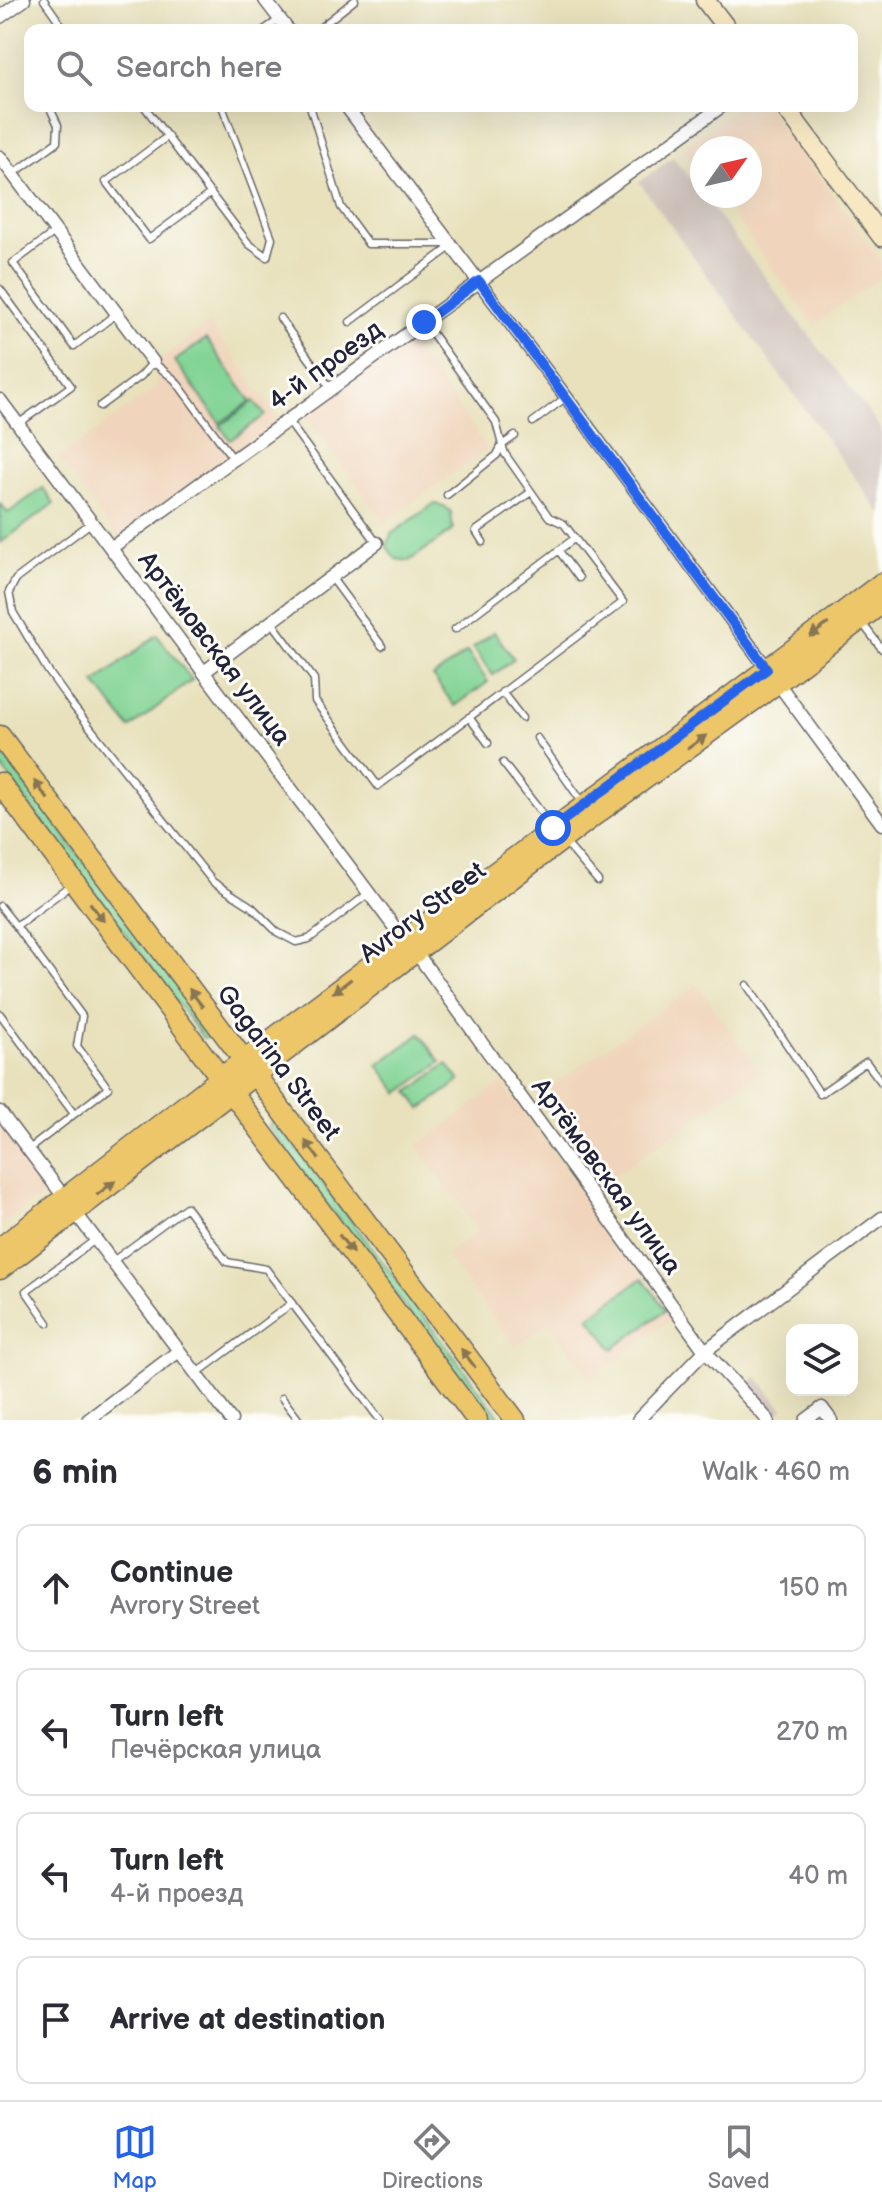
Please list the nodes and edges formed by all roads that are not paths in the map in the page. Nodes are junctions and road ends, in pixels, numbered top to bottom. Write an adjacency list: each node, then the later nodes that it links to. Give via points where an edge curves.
1 (24, 0): 6 (street)
2 (44, 0): 8 (lane)
3 (265, 0): 7 (street)
4 (355, 0): 11 (lane)
5 (705, 0): 12 (main road)
6 (0, 17)
7 (280, 19): 9 (lane); 10 (street)
8 (61, 24)
9 (273, 24)
10 (284, 24)
11 (325, 24)
12 (723, 24)
13 (52, 112): 22 (lane, via 57,142)
14 (148, 112): 20 (lane)
15 (224, 112): 23 (lane, via 272,238 267,257 249,244)
16 (312, 112): 26 (lane, via 341,207 368,244)
17 (351, 112): 26 (street)
18 (714, 112): 27 (street, 4-й проезд)
19 (788, 112): 25 (main road)
20 (168, 136): 23 (lane); 23 (lane, via 106,182 149,239)
21 (0, 157): 22 (street)
22 (13, 174): 24 (street)
23 (211, 193)
24 (56, 231): 29 (street); 29 (lane, via 13,263 65,334 74,346)
25 (882, 237)
26 (452, 245): 27 (street); 31 (lane)
27 (479, 281): 32 (street, 4-й проезд); 35 (street)
28 (0, 289): 40 (lane, via 71,386)
29 (117, 313): 33 (street)
30 (280, 318): 34 (lane)
31 (350, 322)
32 (424, 322): 34 (street, 4-й проезд); 42 (lane, via 496,422)
33 (153, 362): 37 (lane); 43 (lane, via 175,380)
34 (331, 389): 38 (street, 4-й проезд)
35 (566, 397): 39 (lane); 62 (street)
36 (0, 400): 40 (street, Артёмовская улица)
37 (100, 406)
38 (288, 421): 43 (street, 4-й проезд); 49 (lane)
39 (533, 422)
40 (18, 424): 46 (street, Артёмовская улица)
41 (515, 436): 42 (lane)
42 (502, 445): 44 (lane); 45 (lane, via 497,455)
43 (234, 460): 50 (street, 4-й проезд)
44 (531, 492): 47 (lane, via 549,517); 48 (lane, via 476,531)
45 (447, 495)
46 (92, 522): 50 (street, Артёмовская улица); 76 (lane, via 16,579 9,592 23,631 73,706 213,882 252,907 277,932 296,942 309,939)
47 (575, 538): 51 (lane); 63 (lane, via 623,602)
48 (483, 542)
49 (377, 543): 52 (street)
50 (111, 548): 61 (street, Артёмовская улица)
51 (559, 551): 53 (lane); 58 (lane)
52 (331, 577): 57 (street); 59 (lane)
53 (579, 578)
54 (882, 583): 62 (main road, Avrory Street, one-way to 62)
55 (882, 603): 56 (main road, Avrory Street)
56 (860, 620): 60 (lane); 62 (main road, Avrory Street)
57 (271, 621): 61 (street); 64 (lane, via 314,679 315,701 378,786)
58 (455, 629)
59 (382, 646)
60 (882, 649)
61 (204, 672): 76 (street, Артёмовская улица)
62 (772, 676): 71 (main road, Avrory Street); 72 (street); 73 (main road, Avrory Street, one-way to 62)
63 (502, 692): 64 (lane); 65 (lane)
64 (469, 717): 68 (lane)
65 (522, 718)
66 (0, 736): 82 (main road, Gagarina Street, one-way to 66)
67 (537, 738): 71 (lane)
68 (488, 743)
69 (503, 763): 73 (lane)
70 (0, 783): 75 (main road, Gagarina Street)
71 (584, 805): 73 (main road, Avrory Street)
72 (882, 824)
73 (558, 834): 74 (lane); 79 (main road, Avrory Street)
74 (598, 881)
75 (75, 882): 78 (lane); 84 (main road, Gagarina Street, one-way to 84)
76 (369, 893): 79 (street, Артёмовская улица)
77 (0, 906): 78 (lane)
78 (16, 926): 86 (lane, via 82,1016 77,1046 108,1088)
79 (404, 939): 82 (main road, Avrory Street); 97 (street, Артёмовская улица)
80 (747, 985): 83 (lane, via 820,1094 866,1062)
81 (0, 1014): 86 (lane)
82 (248, 1068): 84 (main road, Avrory Street); 105 (main road, Gagarina Street, one-way to 82)
83 (882, 1083)
84 (226, 1085): 88 (main road, Avrory Street); 104 (main road, Gagarina Street, one-way to 104)
85 (0, 1112): 87 (street)
86 (74, 1114): 87 (lane)
87 (28, 1150): 88 (street)
88 (70, 1204): 90 (street); 91 (main road, Avrory Street); 93 (main road, Avrory Street)
89 (882, 1218): 97 (street)
90 (96, 1240): 92 (street); 95 (lane, via 26,1291)
91 (0, 1248)
92 (112, 1261): 94 (lane, via 186,1207 227,1262 266,1269); 96 (street)
93 (0, 1269)
94 (292, 1303): 98 (lane); 103 (lane)
95 (48, 1323)
96 (179, 1351): 98 (street); 100 (street)
97 (705, 1351): 106 (street); 107 (street, Артёмовская улица)
98 (196, 1374): 101 (street)
99 (282, 1398): 102 (lane)
100 (88, 1420)
101 (231, 1420)
102 (299, 1420)
103 (380, 1420)
104 (477, 1420)
105 (515, 1420)
106 (638, 1420)
107 (768, 1420)
108 (806, 1420): 109 (street, via 822,1408)
109 (831, 1420)

